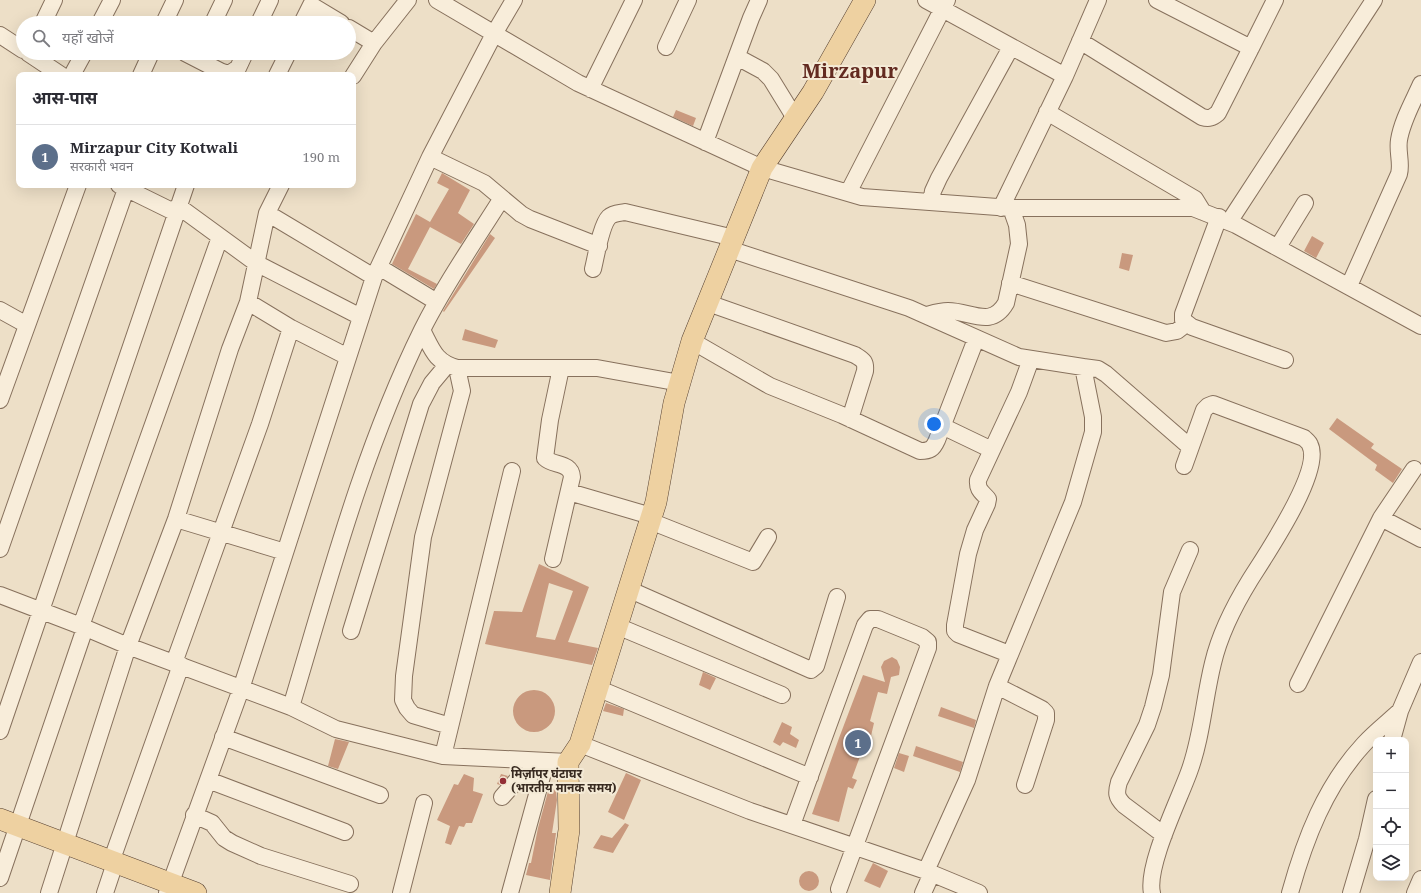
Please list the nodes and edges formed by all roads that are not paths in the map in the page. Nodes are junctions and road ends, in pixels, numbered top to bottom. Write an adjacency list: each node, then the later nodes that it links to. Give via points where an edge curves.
1 (54, 0): 20 (street)
2 (112, 0): 21 (street)
3 (175, 0): 22 (street)
4 (224, 0): 23 (street)
5 (270, 0): 24 (street)
6 (408, 0): 31 (street)
7 (437, 0): 28 (street)
8 (514, 0): 28 (street)
9 (634, 0): 52 (street)
10 (688, 0): 34 (street)
11 (759, 0): 36 (street)
12 (865, 0): 54 (main road, via 813,92)
13 (926, 0): 19 (street)
14 (1098, 0): 30 (street)
15 (1157, 0): 35 (street)
16 (1275, 0): 35 (street)
17 (1374, 0): 71 (street)
18 (306, 2): 25 (street); 26 (street)
19 (945, 4): 33 (street); 63 (street)
20 (46, 16)
21 (104, 16)
22 (167, 16)
23 (216, 16)
24 (262, 16)
25 (303, 16)
26 (329, 16)
27 (356, 32): 31 (street)
28 (494, 34): 52 (street); 56 (street)
29 (0, 35): 32 (street)
30 (1080, 41): 35 (street, via 1208,119 1218,113); 50 (street)
31 (374, 43): 49 (street)
32 (16, 45)
33 (1011, 46): 50 (street); 65 (street, via 939,178)
34 (666, 47)
35 (1251, 48)
36 (737, 57): 54 (street, via 771,78); 55 (street)
37 (39, 60): 43 (street)
38 (80, 60): 44 (street)
39 (148, 60): 45 (street)
40 (202, 60): 46 (street)
41 (242, 60): 47 (street, via 238,68)
42 (285, 60): 48 (street)
43 (57, 72)
44 (74, 72)
45 (142, 72)
46 (222, 72)
47 (231, 72)
48 (280, 72)
49 (356, 72)
50 (1065, 76): 53 (street)
51 (1421, 84): 80 (street, via 1402,128 1398,147 1401,166 1399,174)
52 (590, 89): 55 (street)
53 (1048, 112): 67 (street); 69 (street, via 1195,199)
54 (795, 118): 57 (main road)
55 (705, 142): 57 (street)
56 (430, 157): 64 (street, via 484,183); 78 (street)
57 (762, 168): 63 (street); 73 (main road)
58 (77, 188): 88 (street)
59 (122, 188): 116 (street)
60 (124, 188): 68 (street)
61 (185, 188): 68 (street)
62 (280, 188): 70 (street)
63 (848, 193): 65 (street, via 862,197)
64 (502, 198): 74 (street, via 530,219); 82 (street)
65 (931, 202): 67 (street)
66 (1305, 203): 75 (street)
67 (1006, 208): 69 (street, via 1193,208); 79 (street, via 1019,235)
68 (177, 210): 72 (street); 123 (street)
69 (1203, 212): 71 (street)
70 (267, 213): 76 (street); 78 (street)
71 (1224, 220): 75 (street); 87 (street, via 1183,314)
72 (220, 237): 76 (street); 125 (street)
73 (732, 243): 74 (street, via 625,212 610,216); 83 (main road); 85 (street)
74 (599, 246): 77 (street)
75 (1278, 248): 80 (street)
76 (256, 263): 81 (street); 86 (street)
77 (593, 269)
78 (376, 272): 82 (street); 86 (street)
79 (1010, 283): 85 (street, via 1006,303 995,316 988,318 948,311); 87 (street, via 1166,333 1177,331)
80 (1348, 286): 89 (street)
81 (248, 302): 90 (street); 112 (street, via 230,349)
82 (438, 302): 91 (street)
83 (708, 303): 93 (main road); 102 (street, via 863,360 866,364 865,371)
84 (0, 310): 88 (street)
85 (926, 315): 92 (street)
86 (361, 317): 94 (street)
87 (1186, 324): 96 (street)
88 (27, 325): 101 (street)
89 (1421, 326)
90 (291, 328): 94 (street); 113 (street, via 260,424)
91 (422, 330): 97 (street, via 438,359); 136 (street, via 355,494)
92 (976, 339): 95 (street); 103 (street)
93 (692, 341): 100 (main road); 102 (street, via 770,386)
94 (348, 357): 118 (street)
95 (1030, 359): 98 (street); 105 (street, via 1019,392)
96 (1285, 360)
97 (452, 367): 99 (street); 126 (street, via 432,384 421,404); 138 (street, via 462,391 423,537 403,700 413,715)
98 (1083, 367): 104 (street, via 1098,369 1106,374); 128 (street, via 1093,417 1093,432 1073,502)
99 (561, 368): 100 (street, via 597,368); 109 (street, via 545,455 547,460 572,472)
100 (680, 383): 110 (main road, via 656,502)
101 (0, 400)
102 (850, 419): 103 (street, via 920,451 929,451 934,447)
103 (942, 426): 105 (street)
104 (1190, 447): 106 (street); 156 (street, via 1204,410 1213,404 1304,438 1310,443 1312,461 1308,476 1284,526 1228,617 1213,662 1193,763)
105 (992, 450): 128 (street, via 978,480 977,486 988,499 968,554 955,631)
106 (1184, 466)
107 (1414, 469): 111 (street)
108 (512, 471): 138 (street)
109 (568, 492): 110 (street); 119 (street)
110 (650, 518): 114 (street, via 753,562); 120 (main road)
111 (1381, 518): 115 (street); 131 (street)
112 (176, 519): 113 (street); 127 (street)
113 (220, 532): 118 (street); 130 (street)
114 (768, 537)
115 (1421, 539)
116 (0, 549)
117 (1190, 550): 156 (street, via 1172,592 1161,675 1153,707 1116,792 1124,805)
118 (285, 552): 134 (street)
119 (553, 559)
120 (628, 589): 122 (street, via 811,670 816,666); 124 (main road)
121 (0, 595): 123 (street)
122 (837, 597)
123 (41, 610): 125 (street); 139 (street)
124 (617, 626): 133 (main road); 135 (street)
125 (83, 627): 127 (street); 153 (street)
126 (351, 631)
127 (128, 646): 130 (street); 157 (street)
128 (1009, 654): 132 (street)
129 (1421, 662): 137 (street)
130 (177, 664): 134 (street); 159 (street)
131 (1298, 684)
132 (997, 686): 147 (street, via 1046,713); 160 (street, via 967,780)
133 (598, 688): 142 (main road); 145 (street)
134 (241, 689): 136 (street); 140 (street)
135 (782, 696)
136 (291, 707): 143 (street, via 336,729)
137 (1400, 711): 141 (street); 175 (street, via 1364,744 1341,774 1313,822)
138 (450, 726): 143 (street)
139 (0, 731)
140 (223, 737): 146 (street); 148 (street)
141 (1393, 737)
142 (580, 744): 144 (main road); 154 (street)
143 (443, 756): 144 (street)
144 (556, 764): 149 (street, via 517,780); 170 (street); 171 (main road, via 569,830)
145 (810, 777): 154 (street); 158 (street, via 865,625 870,619 878,619 922,637 928,642)
146 (208, 780): 152 (street); 155 (street)
147 (1025, 785)
148 (380, 795)
149 (502, 797)
150 (424, 803): 169 (street)
151 (1374, 809): 176 (street)
152 (194, 815): 163 (street, via 212,823 224,838 232,843 261,856); 164 (street)
153 (9, 822): 157 (main road); 161 (street)
154 (792, 825): 158 (street)
155 (345, 832)
156 (1164, 835): 174 (street, via 1153,876)
157 (65, 844): 159 (main road); 166 (street)
158 (856, 847): 160 (street); 165 (street)
159 (113, 862): 164 (main road); 167 (street)
160 (929, 872): 172 (street); 173 (street)
161 (0, 878)
162 (1421, 879): 177 (street)
163 (350, 884)
164 (168, 888): 168 (main road)
165 (839, 889)
166 (49, 893)
167 (105, 893)
168 (196, 893)
169 (401, 893)
170 (510, 893)
171 (560, 893)
172 (922, 893)
173 (979, 893)
174 (1152, 893)
175 (1290, 893)
176 (1350, 893)
177 (1415, 893)

